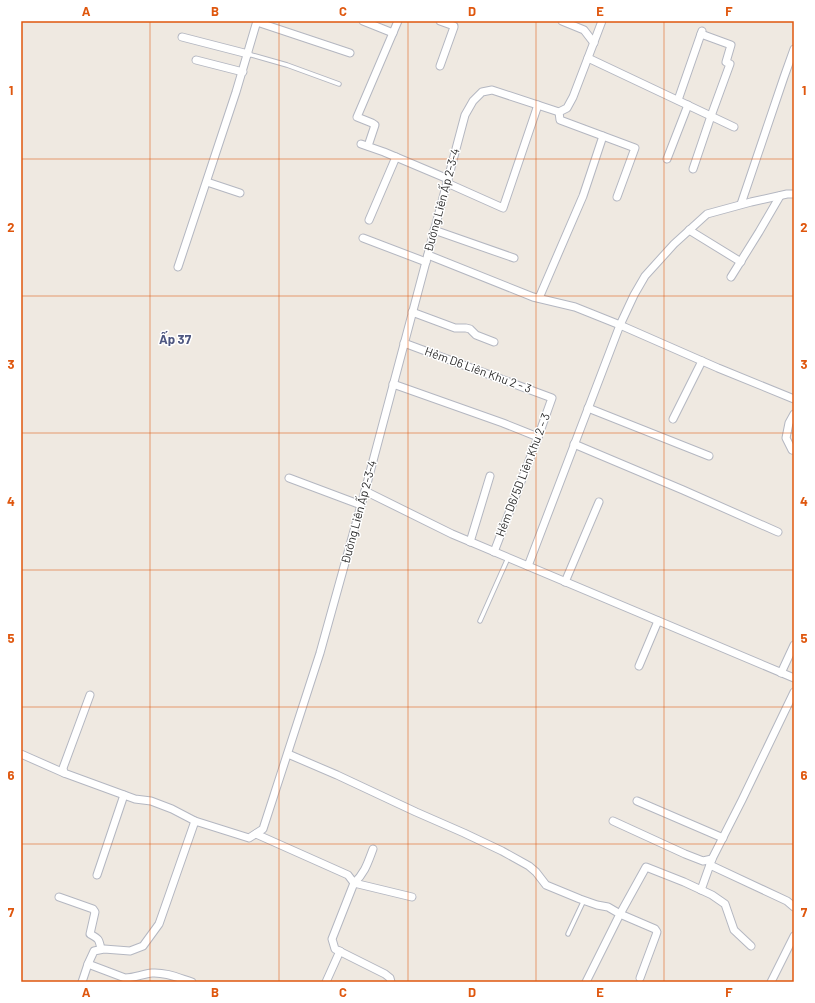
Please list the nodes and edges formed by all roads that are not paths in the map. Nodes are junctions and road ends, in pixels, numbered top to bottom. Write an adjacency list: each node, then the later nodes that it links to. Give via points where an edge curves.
1 (256, 21): 11 (street); 12 (street)
2 (363, 21): 7 (street)
3 (398, 21): 7 (street)
4 (440, 21): 15 (street, via 454,27)
5 (562, 21): 9 (street, via 584,30)
6 (602, 21): 9 (street)
7 (393, 33): 25 (street, via 357,117 375,125 365,145)
8 (182, 37): 12 (street)
9 (594, 43): 13 (street)
10 (794, 49): 34 (street)
11 (350, 53)
12 (248, 54): 16 (street); 17 (lane)
13 (588, 58): 18 (street); 21 (street, via 573,97 567,108)
14 (196, 60): 16 (street)
15 (440, 66)
16 (242, 72): 29 (street)
17 (339, 84)
18 (678, 100): 20 (street); 22 (street, via 702,32 731,45 726,62 730,64)
19 (538, 105): 21 (street, Đường Liên Ấp 2-3-4); 28 (street, Đường Liên Ấp 2-3-4, via 492,90 482,92 465,115); 28 (street, via 503,208)
20 (688, 105): 22 (street); 26 (street)
21 (559, 112): 24 (street, via 560,120)
22 (710, 116): 23 (street); 27 (street)
23 (734, 127)
24 (603, 136): 33 (street, via 638,149); 44 (street, via 583,196)
25 (396, 157): 28 (street); 35 (street)
26 (667, 159)
27 (693, 169)
28 (448, 181): 36 (street, Đường Liên Ấp 2-3-4)
29 (207, 182): 30 (street); 42 (street)
30 (240, 193)
31 (794, 194): 32 (street)
32 (780, 196): 34 (street); 41 (street)
33 (617, 197)
34 (741, 204): 37 (street, via 707,214)
35 (369, 220)
36 (434, 230): 39 (street, Đường Liên Ấp 2-3-4); 40 (street)
37 (689, 230): 41 (street); 46 (street, via 645,276)
38 (363, 238): 39 (street)
39 (427, 258): 44 (street); 45 (street, Đường Liên Ấp 2-3-4)
40 (514, 258)
41 (741, 262): 43 (street)
42 (178, 267)
43 (731, 277)
44 (539, 298): 46 (street, via 576,308)
45 (412, 312): 47 (street, via 455,328 470,329 476,335); 48 (street, Đường Liên Ấp 2-3-4)
46 (620, 325): 49 (street); 53 (street)
47 (494, 342)
48 (404, 343): 50 (street, Đường Liên Ấp 2-3-4); 51 (street, Hẻm D6 Liên Khu 2 - 3)
49 (702, 360): 52 (street); 55 (street)
50 (393, 384): 56 (street); 62 (street, Đường Liên Ấp 2-3-4)
51 (552, 398): 56 (street, Hẻm D6/5D Liên Khu 2 - 3)
52 (794, 399)
53 (588, 408): 57 (street); 59 (street)
54 (794, 414): 58 (street, via 786,438)
55 (673, 419)
56 (538, 437): 67 (street, Hẻm D6/5D Liên Khu 2 - 3)
57 (574, 444): 65 (street); 69 (street)
58 (792, 450)
59 (709, 456)
60 (490, 476): 66 (street)
61 (289, 478): 64 (street)
62 (365, 491): 64 (street, Đường Liên Ấp 2-3-4); 66 (street)
63 (599, 502): 70 (street)
64 (361, 505): 80 (street, Đường Liên Ấp 2-3-4, via 320,653)
65 (778, 532)
66 (470, 542): 67 (street)
67 (494, 552): 68 (street)
68 (508, 558): 69 (street); 71 (lane)
69 (528, 566): 70 (street)
70 (565, 582): 72 (street)
71 (480, 621)
72 (658, 621): 74 (street); 75 (street)
73 (794, 645): 75 (street)
74 (639, 666)
75 (781, 673): 76 (street)
76 (794, 678)
77 (794, 692): 87 (street)
78 (90, 695): 81 (street, via 63,768)
79 (21, 754): 81 (street)
80 (288, 754): 86 (street, Đường Liên Ấp 2-3-4, via 263,829); 95 (street, via 502,851 529,866 546,885)
81 (64, 773): 82 (street)
82 (124, 795): 84 (street, via 165,806); 90 (street)
83 (637, 801): 87 (street)
84 (195, 821): 86 (street, via 249,838); 101 (street, via 159,924 143,946 130,951)
85 (613, 821): 89 (street, via 685,854)
86 (256, 834): 91 (street, via 348,875)
87 (723, 838): 89 (street)
88 (373, 849): 91 (street, via 364,870)
89 (711, 862): 92 (street); 96 (street)
90 (97, 875)
91 (354, 883): 94 (street); 102 (street, via 332,939 334,949)
92 (701, 890): 97 (street, via 646,867); 100 (street, via 725,904 734,930)
93 (59, 897): 101 (street, via 93,909 95,912 90,934 99,940)
94 (412, 897)
95 (584, 900): 97 (street, via 608,907); 98 (lane)
96 (794, 907)
97 (620, 914): 104 (street, via 657,932); 109 (street)
98 (568, 934)
99 (794, 936): 110 (street)
100 (751, 946)
101 (100, 949): 103 (street, via 94,951)
102 (340, 951): 107 (street); 108 (street, via 385,974)
103 (88, 964): 105 (street); 106 (street, via 125,978 151,973 166,974)
104 (640, 978)
105 (82, 982)
106 (192, 982)
107 (326, 982)
108 (391, 982)
109 (586, 982)
110 (771, 982)

